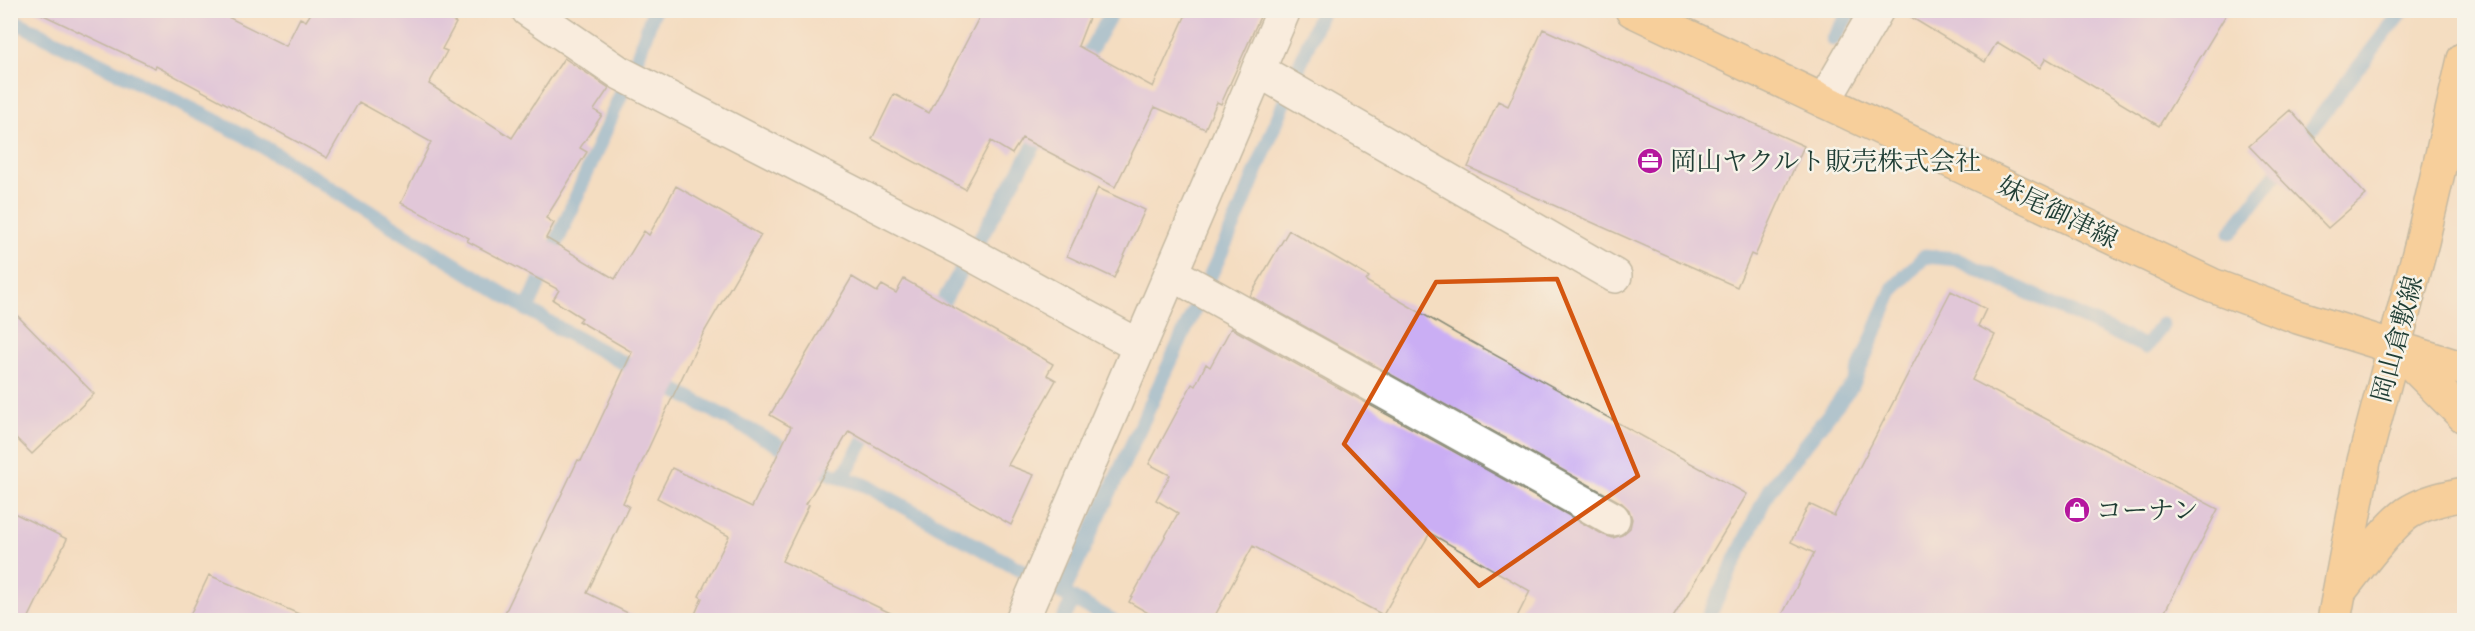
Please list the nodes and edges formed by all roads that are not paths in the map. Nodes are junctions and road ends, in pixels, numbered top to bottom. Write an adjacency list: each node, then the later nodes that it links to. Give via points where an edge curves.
1 (528, 10): 10 (street, via 630,77)
2 (1284, 10): 6 (street)
3 (1632, 10): 7 (main road, 妹尾御津線)
4 (1877, 10): 7 (street)
5 (2464, 60): 11 (main road, 岡山倉敷線)
6 (1282, 83): 8 (street); 9 (street)
7 (1824, 101): 11 (main road, 妹尾御津線, via 2212,285 2298,317)
8 (1615, 276)
9 (1195, 286): 10 (street); 15 (street)
10 (1139, 346): 17 (street)
11 (2395, 346): 12 (main road, 妹尾御津線); 13 (main road, 妹尾御津線); 16 (main road, 岡山倉敷線, via 2364,461)
12 (2464, 369)
13 (2464, 416)
14 (2464, 494): 16 (main road, via 2441,498 2409,512 2379,542)
15 (1613, 519)
16 (2337, 606)
17 (1026, 610)

